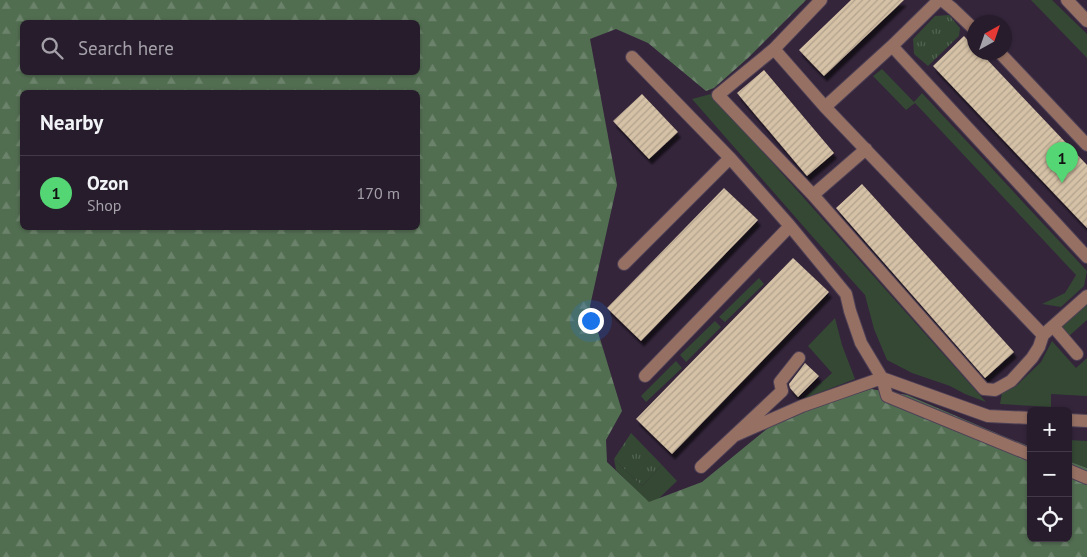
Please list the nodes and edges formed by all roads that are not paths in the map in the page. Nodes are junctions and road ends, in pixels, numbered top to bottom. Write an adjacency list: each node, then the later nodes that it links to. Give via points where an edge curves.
1 (820, 0): 8 (lane)
2 (940, 0): 4 (lane); 7 (lane)
3 (1067, 0): 6 (lane)
4 (957, 4): 5 (lane)
5 (967, 19)
6 (1087, 21)
7 (892, 46): 11 (lane); 17 (lane)
8 (774, 49): 11 (lane); 15 (lane, via 718,95)
9 (632, 56): 14 (lane)
10 (1007, 60): 12 (lane)
11 (825, 107): 13 (lane)
12 (1087, 145)
13 (866, 149): 15 (lane); 21 (lane)
14 (730, 158): 16 (lane); 18 (lane)
15 (813, 195): 21 (lane, via 984,389 995,390 1011,381 1032,358)
16 (790, 226): 24 (lane); 25 (lane, via 846,294 861,344)
17 (1087, 257)
18 (624, 264)
19 (1087, 296): 20 (lane)
20 (1053, 326): 21 (lane); 22 (lane)
21 (1043, 335)
22 (1078, 354)
23 (799, 358): 29 (lane, via 780,382 782,391)
24 (644, 376)
25 (882, 378): 26 (lane, via 988,416); 29 (lane, via 802,406); 30 (lane, via 887,396)
26 (1027, 418)
27 (1072, 420): 28 (lane)
28 (1087, 421)
29 (736, 434): 31 (lane)
30 (1027, 453)
31 (701, 467)
32 (1072, 472): 33 (lane)
33 (1087, 478)

